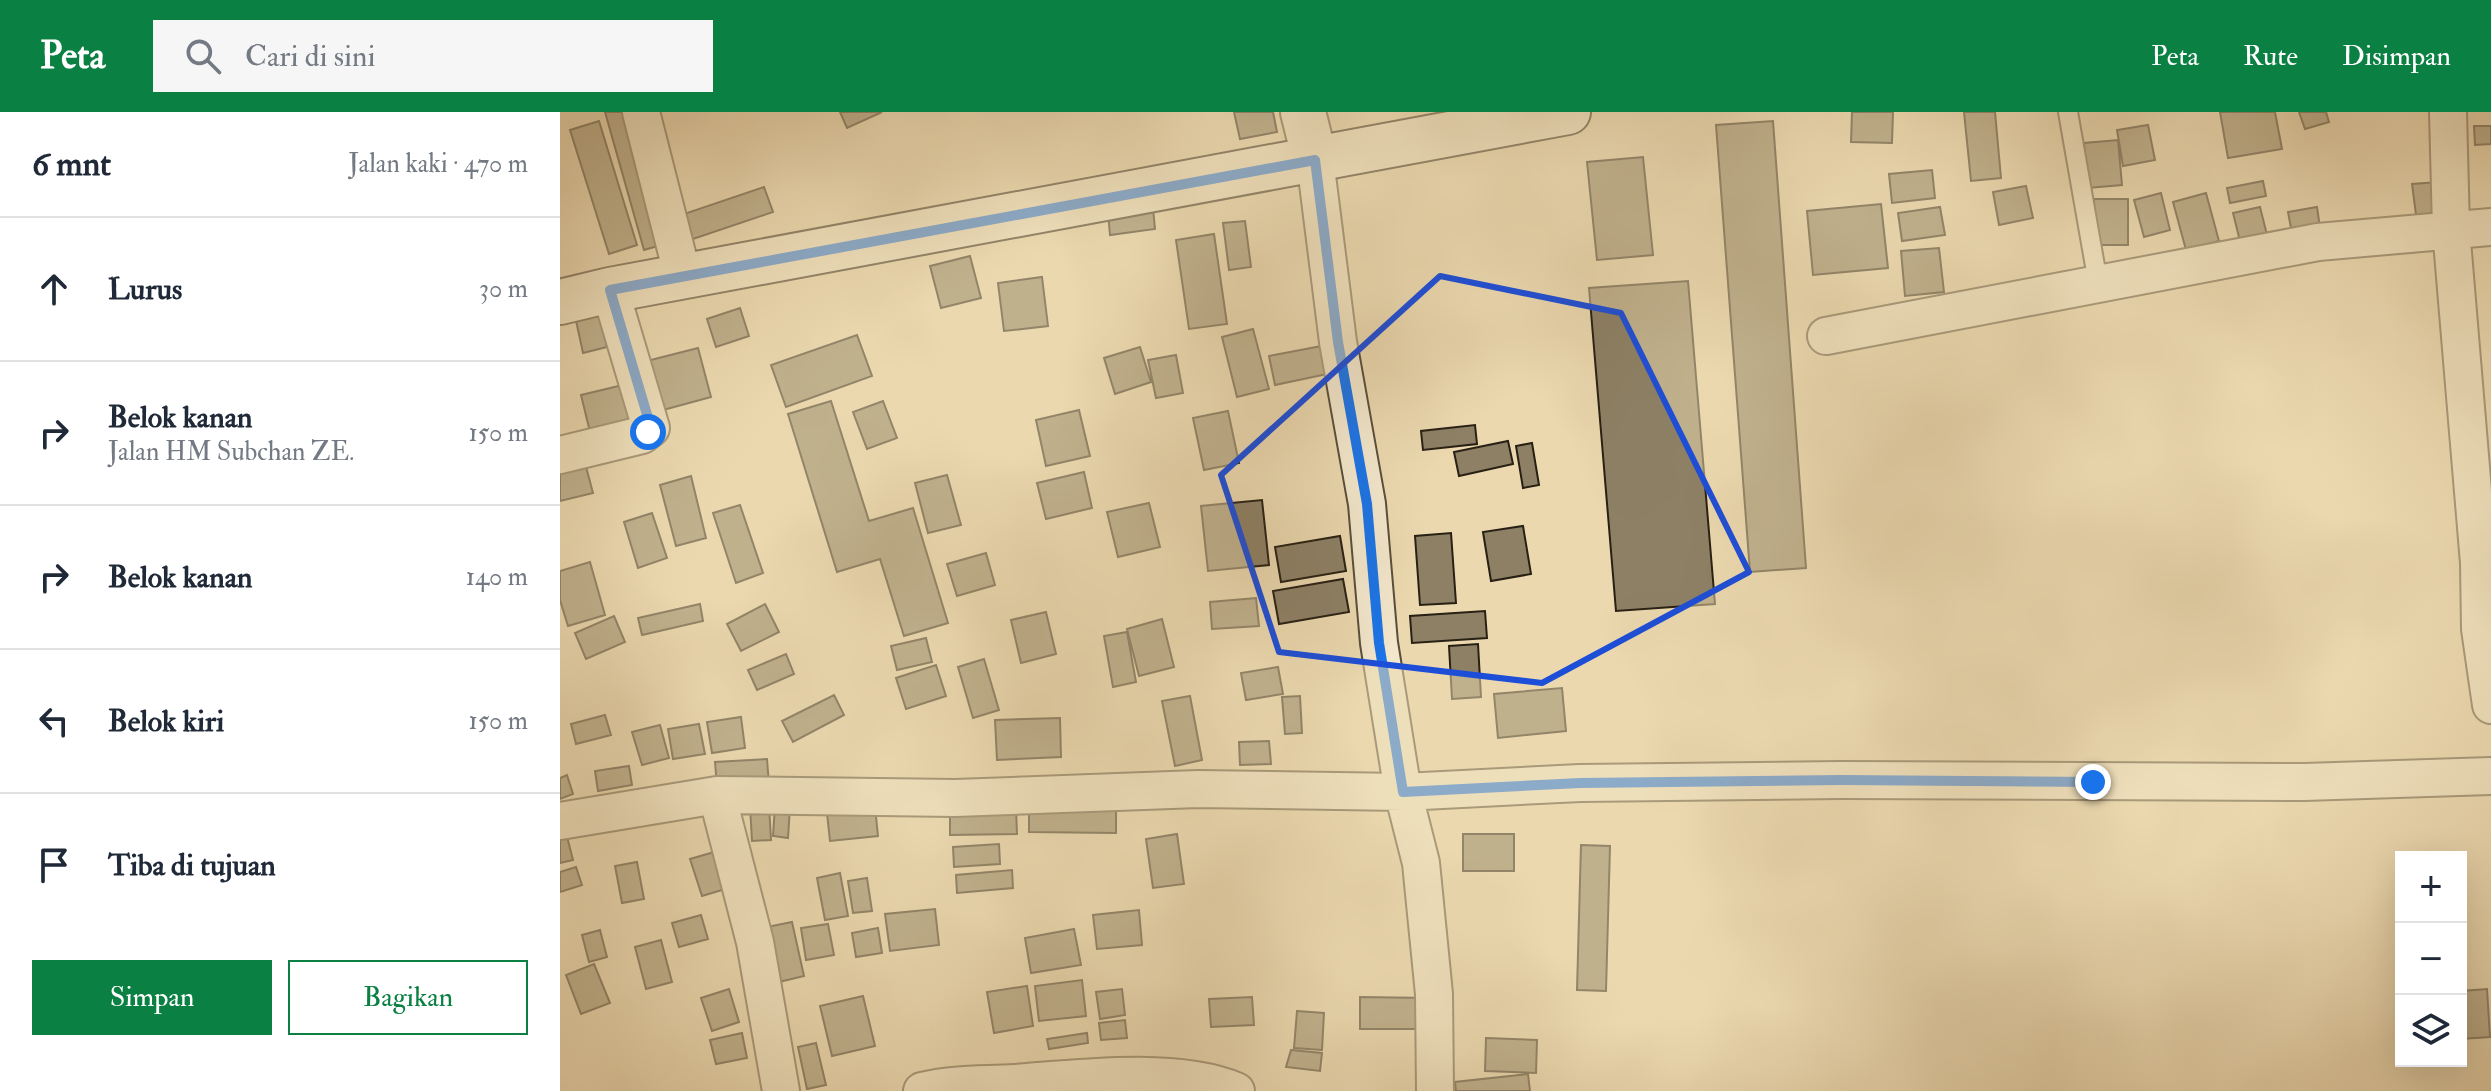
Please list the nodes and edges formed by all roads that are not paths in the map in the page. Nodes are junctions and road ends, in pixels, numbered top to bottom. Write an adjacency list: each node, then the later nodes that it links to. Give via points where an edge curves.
1 (641, 112): 9 (street)
2 (1303, 112): 6 (main road)
3 (1568, 112): 6 (main road)
4 (2068, 112): 10 (lane)
5 (2448, 112): 8 (street)
6 (1315, 160): 9 (main road); 17 (street, via 1338,342 1367,504 1379,643)
7 (2491, 227): 8 (street)
8 (2451, 229): 10 (street, via 2318,242); 15 (street, via 2480,629)
9 (683, 277): 11 (main road)
10 (2098, 283): 13 (street)
11 (610, 290): 12 (main road); 14 (street, via 651,428 642,435)
12 (560, 302)
13 (1826, 336)
14 (560, 455)
15 (2491, 705)
16 (2491, 776): 17 (street, via 2304,782 1580,783)
17 (1403, 792): 18 (street, via 1198,789 955,798); 23 (street, via 1421,863 1434,994)
18 (717, 795): 19 (street); 20 (street, via 755,942)
19 (560, 821)
20 (781, 1091)
21 (922, 1091): 22 (street, via 962,1083 1143,1077 1198,1079)
22 (1236, 1091)
23 (1435, 1091)

